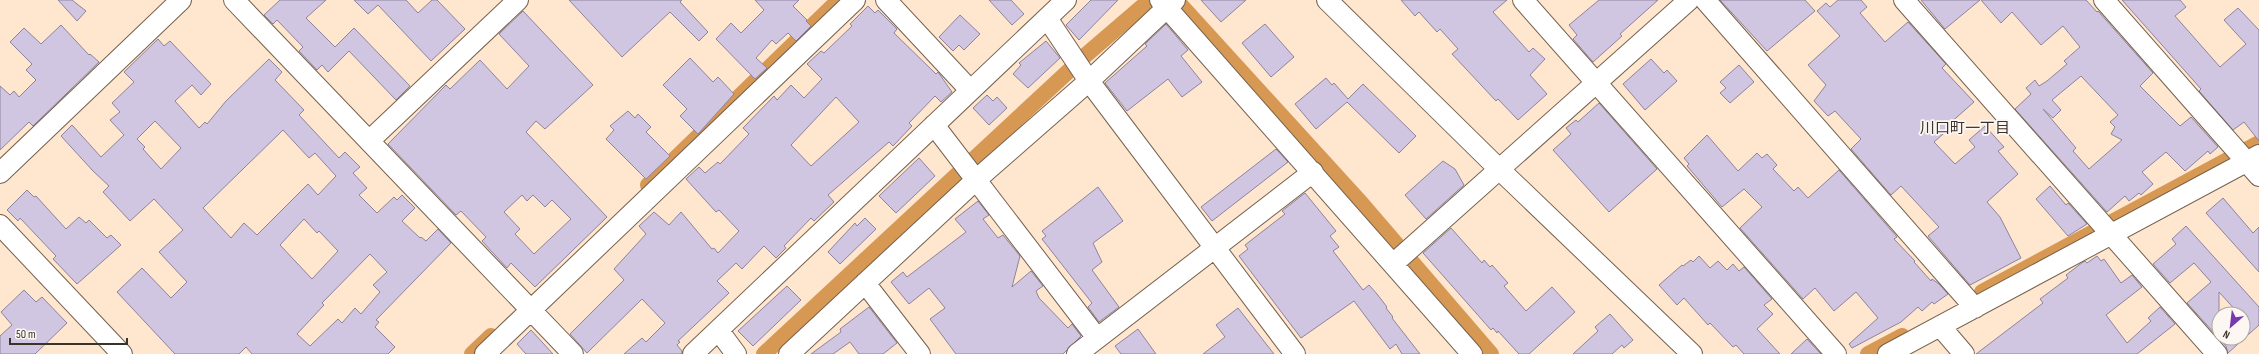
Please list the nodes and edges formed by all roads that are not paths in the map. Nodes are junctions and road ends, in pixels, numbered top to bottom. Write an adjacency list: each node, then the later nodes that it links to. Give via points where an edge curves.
1 (181, 0): 23 (street)
2 (234, 0): 19 (street)
3 (518, 0): 19 (street)
4 (855, 0): 31 (street)
5 (886, 0): 17 (street)
6 (1066, 0): 14 (street)
7 (1327, 0): 21 (street)
8 (1523, 0): 16 (street)
9 (1689, 0): 16 (street)
10 (1705, 0): 30 (street)
11 (1904, 0): 26 (street)
12 (2104, 0): 20 (street)
13 (1168, 3): 15 (street); 22 (street)
14 (1047, 18): 15 (street); 17 (street)
15 (1089, 81): 24 (street); 27 (street)
16 (1596, 83): 21 (street); 46 (street)
17 (970, 90): 18 (street)
18 (934, 125): 24 (street); 33 (street)
19 (369, 141): 31 (street)
20 (2255, 164): 26 (street)
21 (1499, 169): 28 (street); 45 (street)
22 (1313, 172): 27 (street); 28 (street)
23 (0, 173)
24 (977, 179): 29 (street); 34 (street)
25 (0, 225): 35 (street)
26 (2111, 235): 30 (street); 49 (street)
27 (1215, 247): 34 (street); 43 (street)
28 (1393, 264): 44 (street)
29 (865, 283): 40 (street); 41 (street)
30 (1975, 308): 32 (street)
31 (532, 309): 36 (street); 37 (street)
32 (1940, 326): 47 (street); 48 (street)
33 (718, 331): 38 (street); 39 (street)
34 (1097, 338): 42 (street)
35 (122, 354)
36 (485, 354)
37 (573, 354)
38 (693, 354)
39 (736, 354)
40 (789, 354)
41 (920, 354)
42 (1077, 354)
43 (1295, 354)
44 (1472, 354)
45 (1692, 354)
46 (1836, 354)
47 (1888, 354)
48 (1964, 354)
49 (2217, 354)

